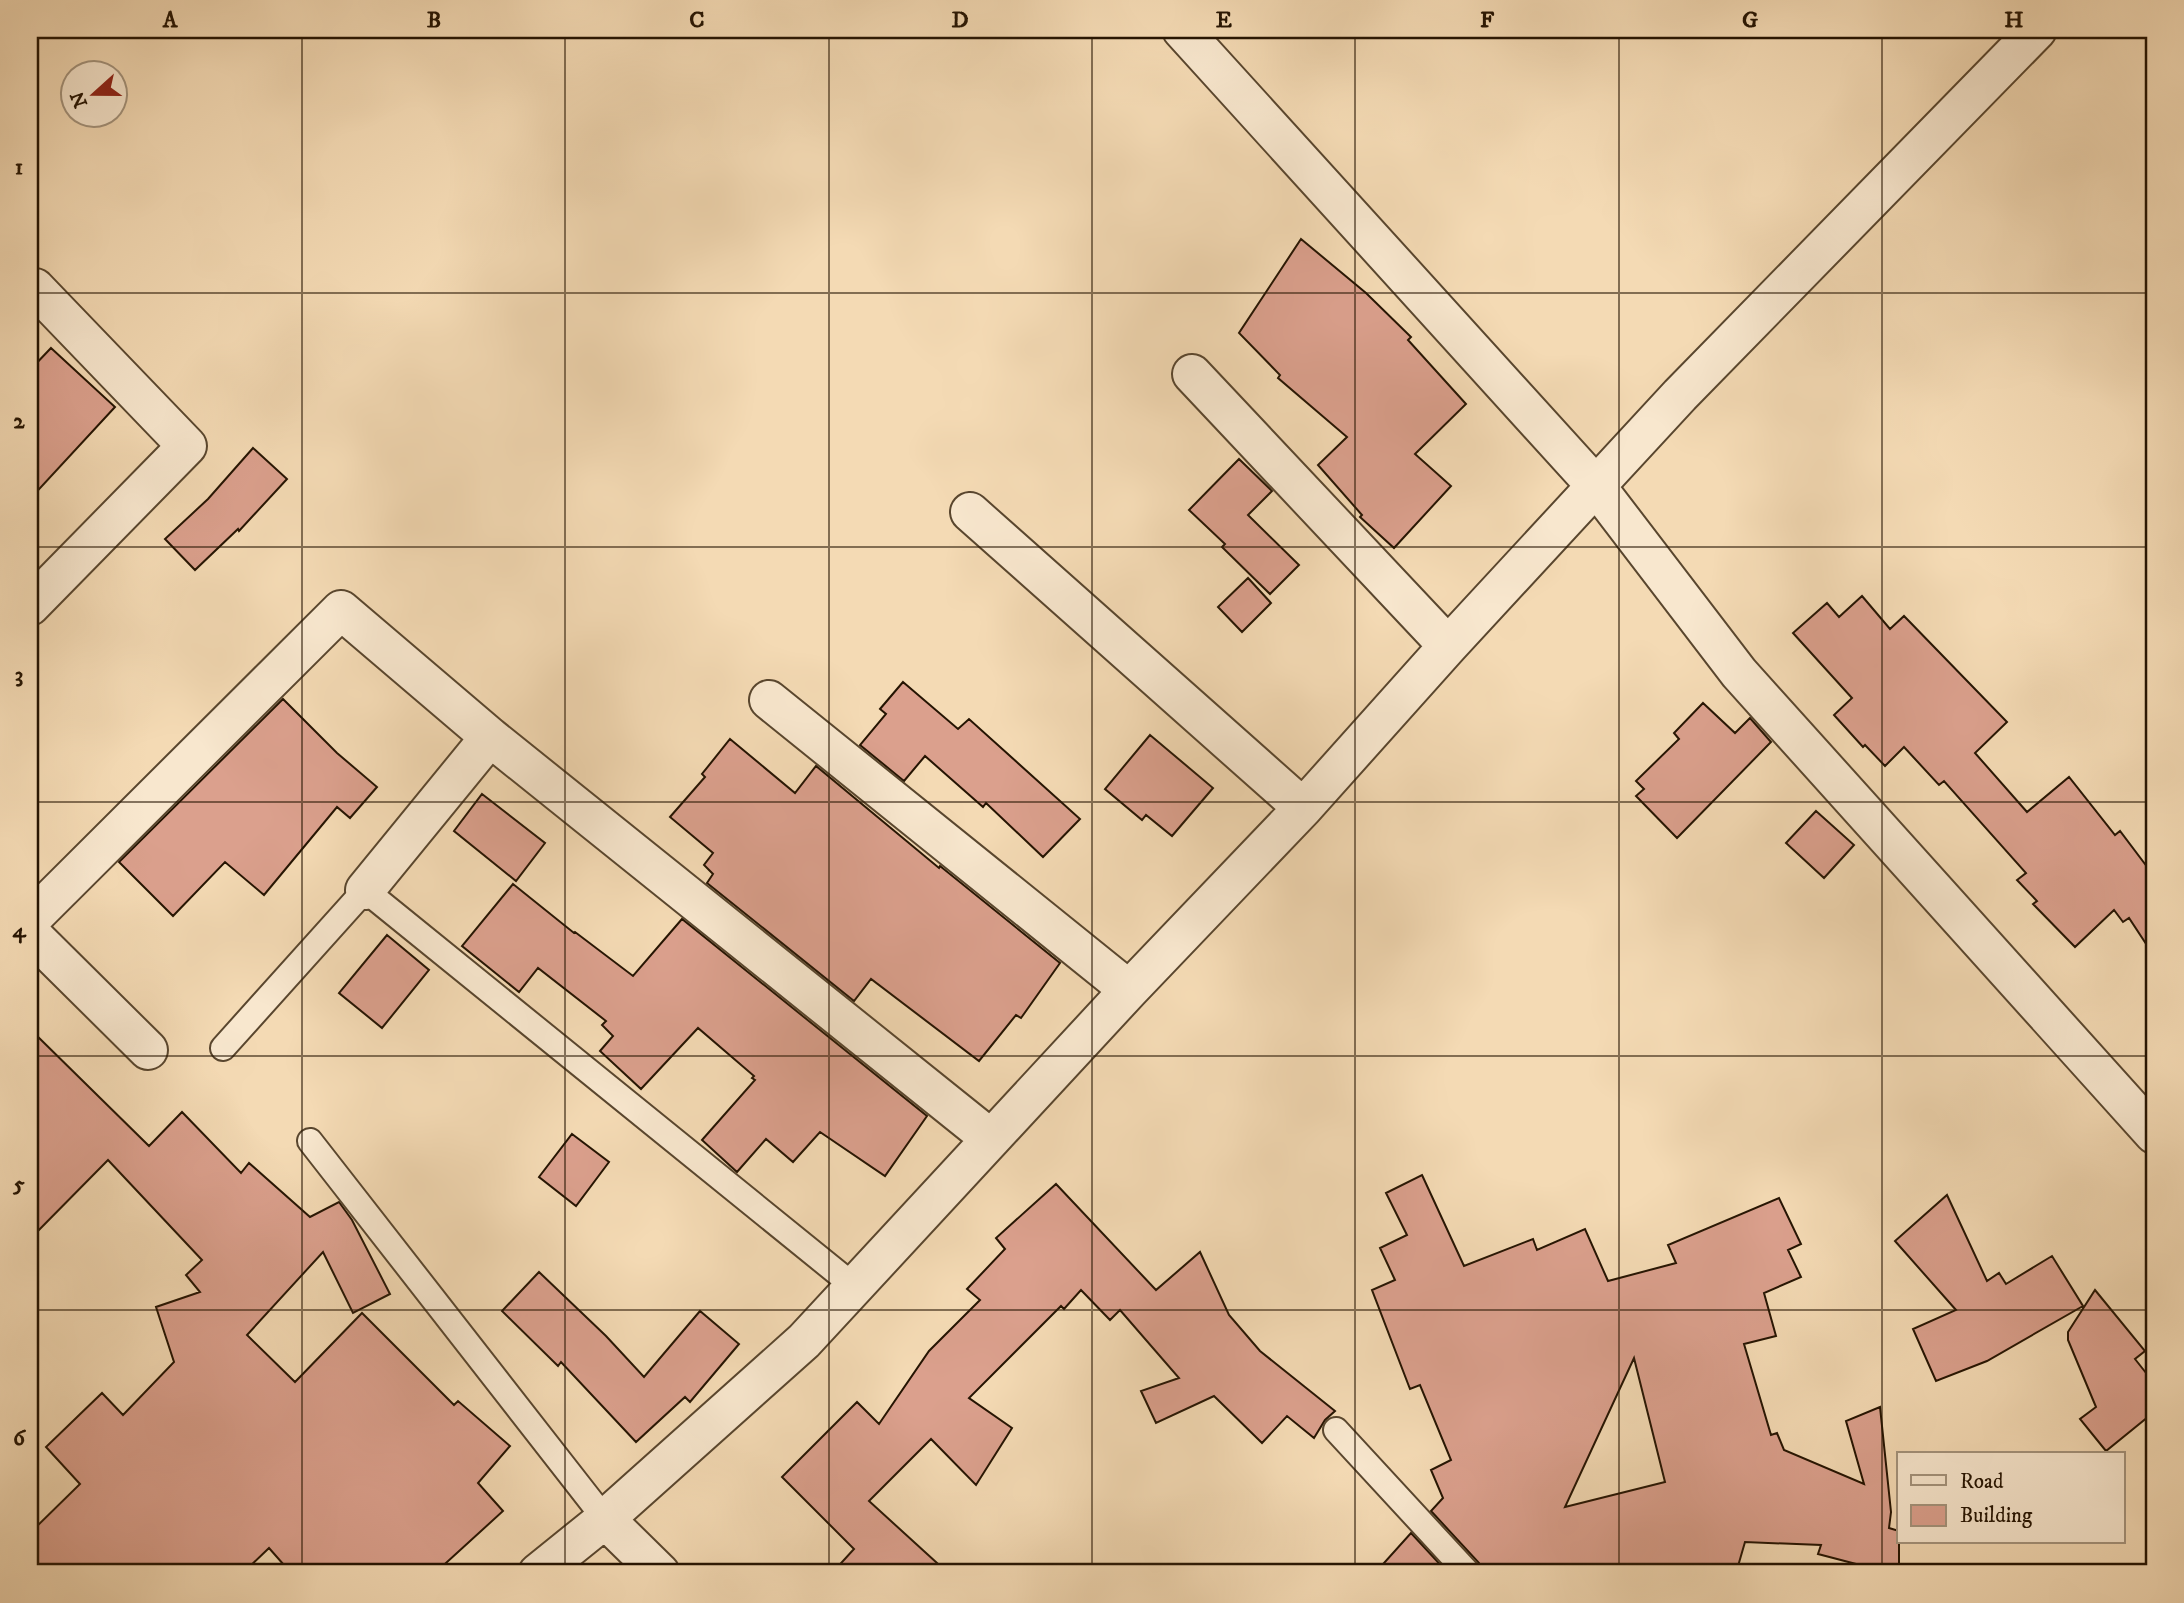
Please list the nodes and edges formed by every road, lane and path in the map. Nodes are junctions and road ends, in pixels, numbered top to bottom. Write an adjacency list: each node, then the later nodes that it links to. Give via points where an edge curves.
1 (1182, 30): 5 (street)
2 (2037, 30): 5 (street)
3 (30, 293): 7 (street, via 35,288 187,446)
4 (1192, 374): 8 (street)
5 (1596, 486): 8 (street); 18 (street, via 1739,673)
6 (970, 512): 11 (street)
7 (30, 606)
8 (1448, 646): 11 (street)
9 (769, 700): 15 (street)
10 (490, 737): 12 (street); 13 (street, via 341,610); 19 (street)
11 (1303, 808): 15 (street)
12 (365, 890): 16 (lane); 21 (lane)
13 (30, 920)
14 (30, 933): 17 (street)
15 (1129, 990): 19 (street)
16 (223, 1048)
17 (148, 1050)
18 (2154, 1133)
19 (991, 1139): 21 (street)
20 (310, 1141): 23 (lane)
21 (855, 1287): 23 (street, via 804,1341)
22 (1336, 1430): 26 (lane)
23 (605, 1519): 24 (street); 25 (street)
24 (538, 1573)
25 (660, 1573)
26 (1468, 1573)

